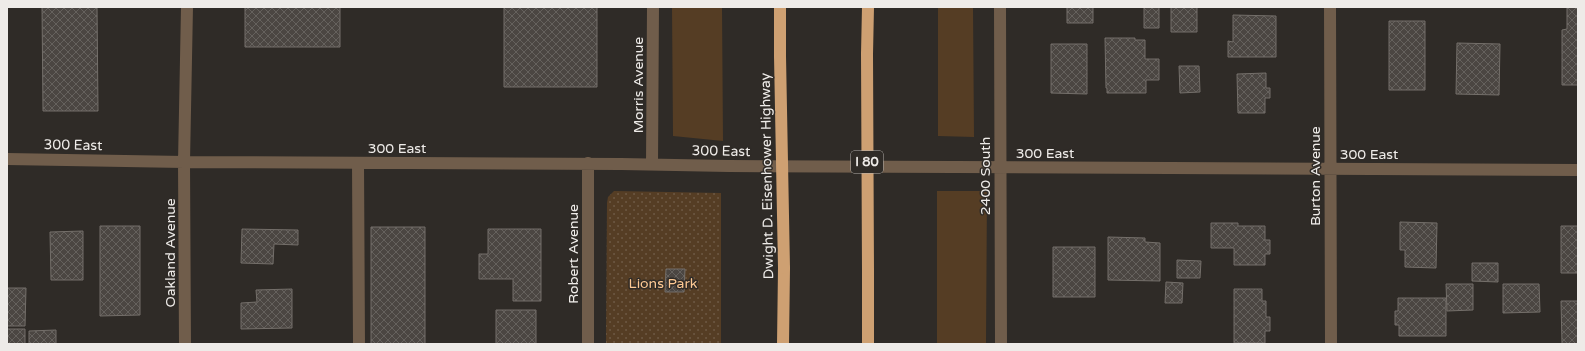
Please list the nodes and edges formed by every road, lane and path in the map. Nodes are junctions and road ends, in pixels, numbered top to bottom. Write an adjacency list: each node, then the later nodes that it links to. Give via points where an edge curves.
1 (187, 7): 8 (street, Oakland Avenue)
2 (653, 7): 11 (street, Morris Avenue)
3 (780, 7): 18 (highway, Dwight D. Eisenhower Highway, bridge)
4 (868, 7): 19 (highway, I 80, bridge)
5 (1000, 7): 12 (street, 2400 South)
6 (1330, 7): 13 (street, Burton Avenue)
7 (7, 159): 8 (street, 300 East)
8 (184, 162): 9 (street, 300 East); 15 (street, Oakland Avenue)
9 (358, 163): 10 (street, 300 East); 16 (street)
10 (588, 163): 11 (street, 300 East); 17 (street, Robert Avenue)
11 (652, 164): 12 (street, 300 East)
12 (1000, 168): 13 (street, 300 East); 20 (street, 2400 South)
13 (1330, 169): 14 (street, 300 East); 21 (street, Burton Avenue)
14 (1578, 170)
15 (185, 344)
16 (359, 344)
17 (588, 344)
18 (783, 344)
19 (868, 344)
20 (1001, 344)
21 (1331, 344)

